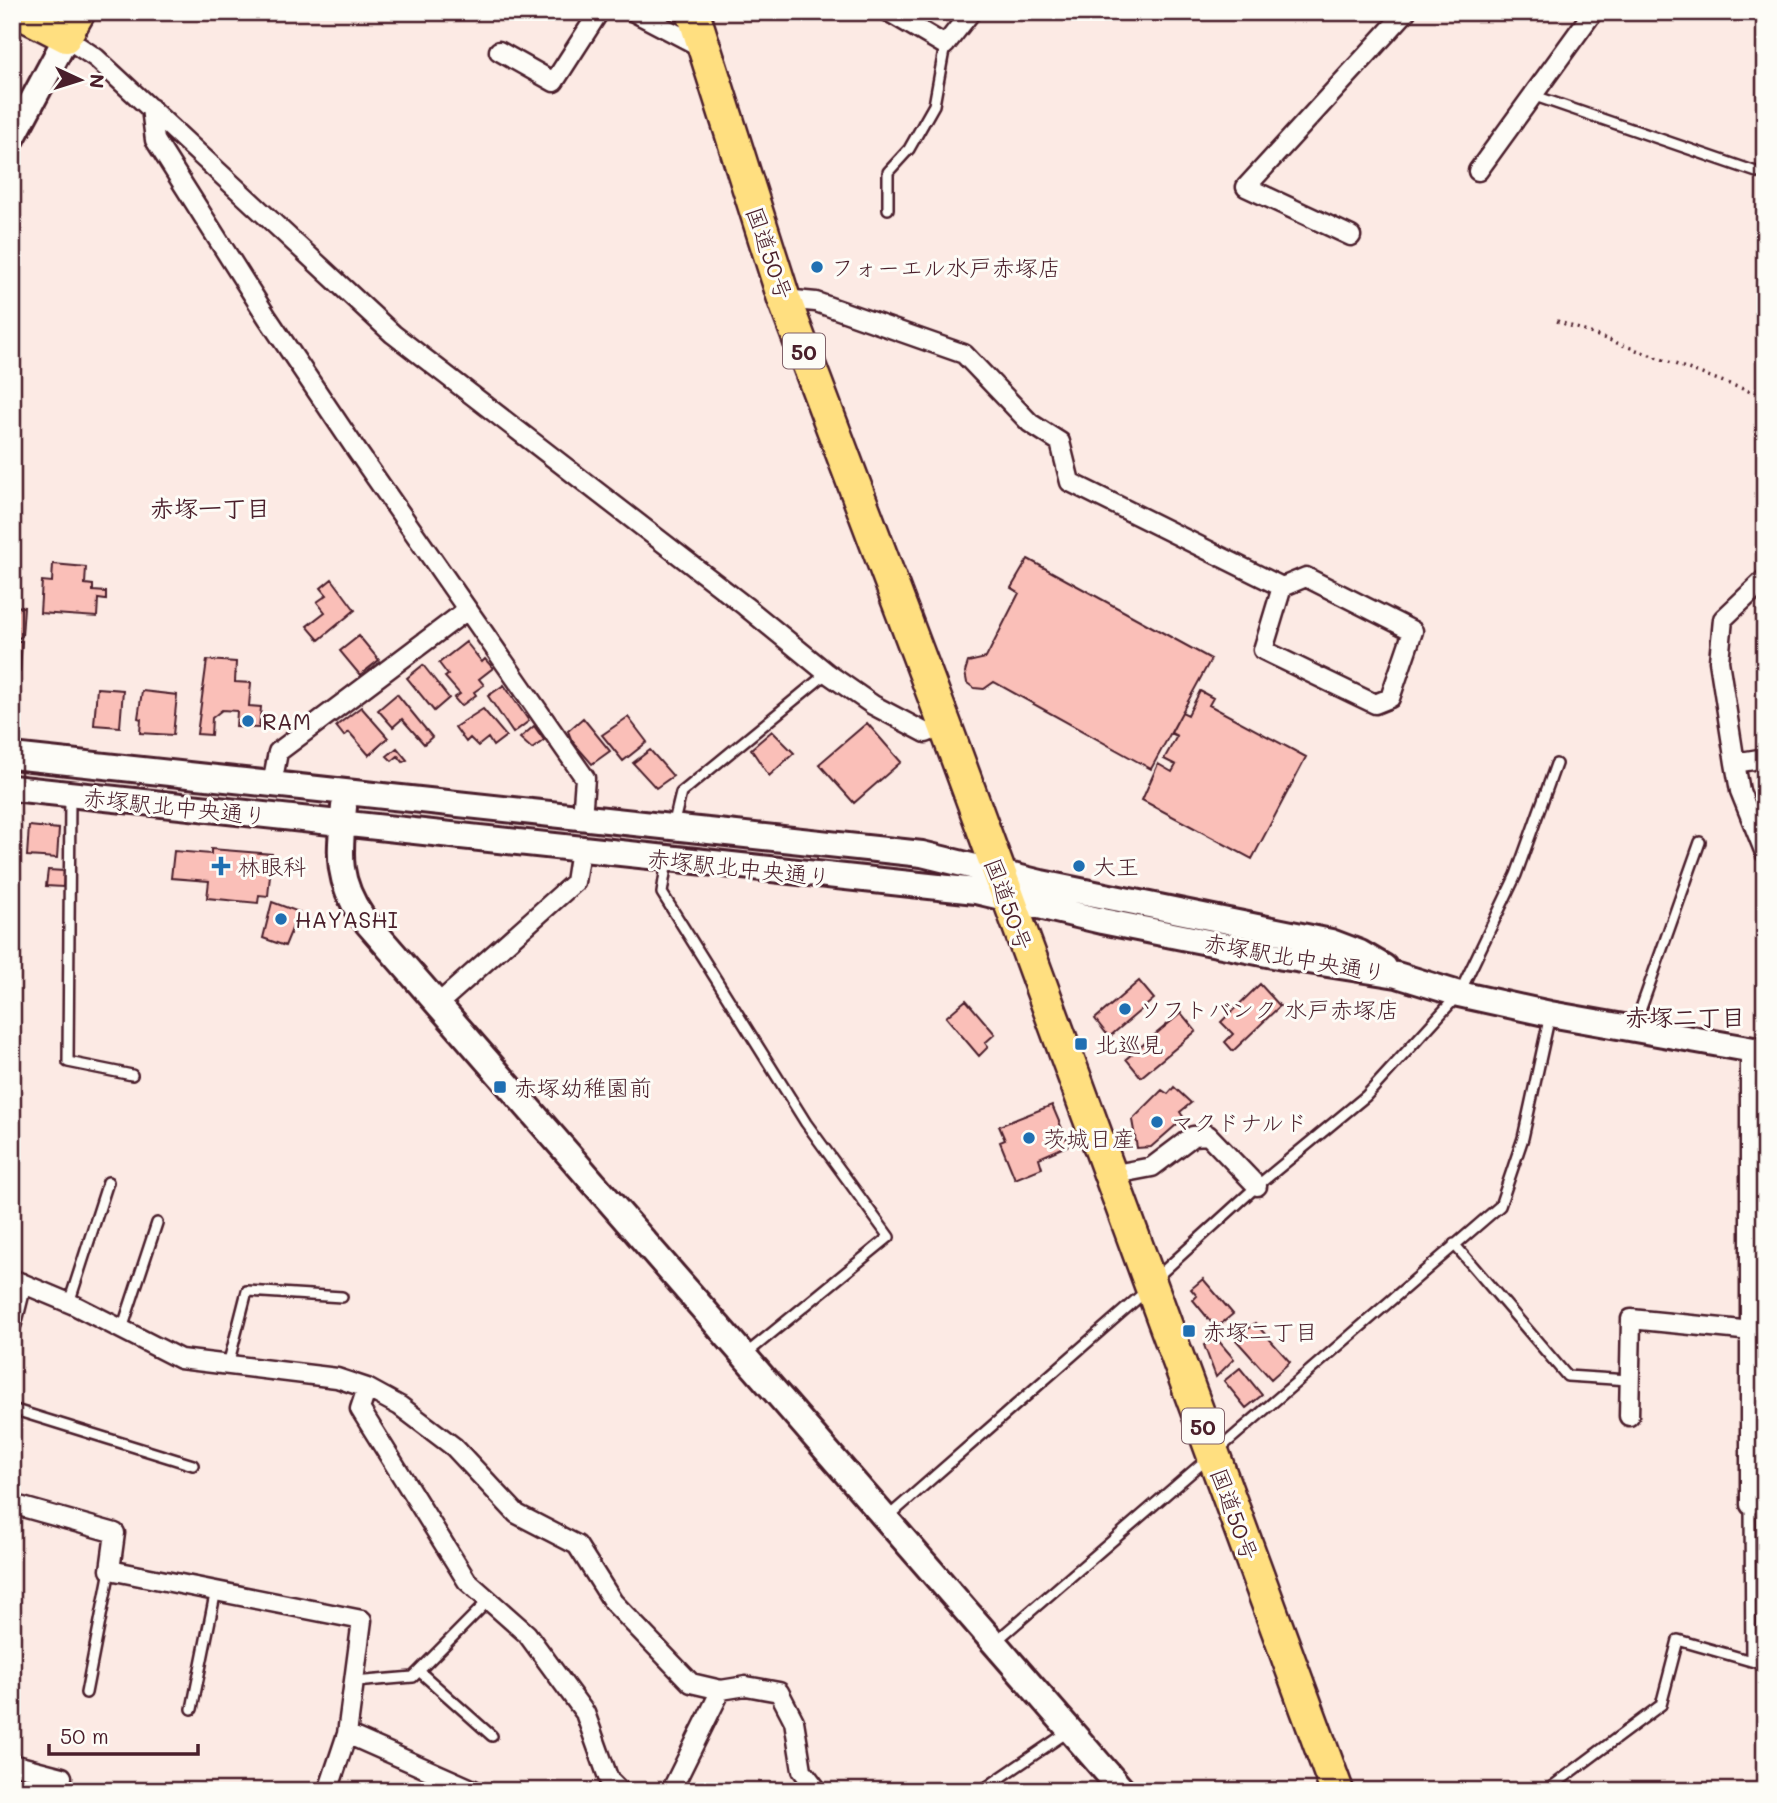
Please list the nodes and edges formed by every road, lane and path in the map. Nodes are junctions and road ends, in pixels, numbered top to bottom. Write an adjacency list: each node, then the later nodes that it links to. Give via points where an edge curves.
1 (15, 12): 10 (main road)
2 (81, 12): 10 (main road)
3 (598, 12): 13 (street, via 554,82)
4 (634, 12): 12 (street)
5 (693, 12): 12 (highway, 国道50号 / 50)
6 (889, 12): 11 (street)
7 (971, 12): 11 (street)
8 (1593, 12): 14 (street)
9 (1405, 13): 20 (street, via 1246,187)
10 (66, 38): 15 (street, via 96,58); 16 (street)
11 (945, 45): 19 (lane, via 934,104 909,149 888,172)
12 (703, 48): 21 (highway, 国道50号 / 50)
13 (499, 51)
14 (1532, 95): 17 (street); 18 (lane)
15 (151, 108): 26 (street, via 155,140 162,152 267,317); 27 (street, via 393,334)
16 (12, 139)
17 (1478, 171)
18 (1765, 176)
19 (888, 209)
20 (1352, 236)
21 (784, 299): 25 (street, via 816,302 964,354 1030,423 1060,442 1070,482); 28 (highway, 国道50号 / 50)
22 (1557, 321): 23 (path)
23 (1765, 397)
24 (1765, 579): 31 (street, via 1723,619 1719,661)
25 (1282, 587): 25 (street, via 1306,577 1413,631 1390,698 1376,704 1263,650)
26 (467, 610): 33 (street, via 278,752); 37 (street, via 585,778)
27 (827, 673): 28 (street, via 873,705 926,733); 39 (lane, via 681,793)
28 (945, 725): 44 (highway, 国道50号 / 50)
29 (12, 756): 33 (street, 赤塚駅北中央通り)
30 (1765, 758): 31 (street)
31 (1734, 762): 42 (street, via 1740,791)
32 (1556, 764): 45 (lane, via 1516,875)
33 (272, 784): 35 (street, 赤塚駅北中央通り)
34 (12, 788): 36 (street, 赤塚駅北中央通り)
35 (345, 792): 37 (street, 赤塚駅北中央通り); 38 (street)
36 (70, 794): 38 (street, 赤塚駅北中央通り); 50 (lane, via 68,1062)
37 (582, 818): 39 (street, 赤塚駅北中央通り)
38 (342, 824): 41 (street, 赤塚駅北中央通り); 46 (street, via 340,866 349,897)
39 (673, 828): 43 (street); 44 (street, 赤塚駅北中央通り, via 922,854)
40 (1700, 842): 48 (lane)
41 (580, 850): 43 (street, 赤塚駅北中央通り); 46 (street, via 575,882)
42 (1765, 853)
43 (667, 860): 44 (street, 赤塚駅北中央通り, via 946,887); 63 (lane, via 662,892 806,1123 889,1237)
44 (1002, 885): 45 (street, 赤塚駅北中央通り, via 1331,943 1360,953 1397,975); 51 (highway, 国道50号 / 50)
45 (1459, 994): 47 (street, 赤塚駅北中央通り); 53 (lane, via 1366,1096)
46 (438, 1004): 63 (street)
47 (1550, 1014): 48 (street, 赤塚駅北中央通り); 55 (lane, via 1523,1138 1500,1206)
48 (1633, 1030): 49 (street, 赤塚駅北中央通り)
49 (1757, 1051): 62 (street)
50 (132, 1075)
51 (1110, 1175): 53 (street, via 1152,1167 1194,1136 1208,1135); 57 (highway, 国道50号 / 50)
52 (108, 1182): 59 (lane)
53 (1256, 1186): 57 (lane, via 1161,1270)
54 (157, 1223): 61 (lane)
55 (1454, 1244): 65 (lane, via 1567,1376); 69 (lane)
56 (17, 1281): 59 (street); 60 (street)
57 (1151, 1286): 69 (highway, 国道50号 / 50); 73 (lane)
58 (342, 1297): 64 (lane, via 247,1291)
59 (69, 1303): 61 (street)
60 (12, 1323)
61 (121, 1329): 64 (street, via 180,1359)
62 (1752, 1331): 65 (street, via 1631,1319); 72 (street)
63 (746, 1354): 73 (street)
64 (228, 1365): 66 (street, via 337,1378)
65 (1629, 1381): 68 (street)
66 (367, 1388): 76 (street, via 360,1409 467,1581); 82 (street, via 400,1406 454,1447 517,1514 577,1545 613,1602 691,1683)
67 (12, 1409): 70 (lane)
68 (1629, 1416)
69 (1213, 1454): 77 (lane); 97 (highway, 国道50号 / 50)
70 (193, 1465)
71 (12, 1504): 74 (street, via 115,1533)
72 (1757, 1505): 78 (lane)
73 (887, 1518): 77 (street)
74 (110, 1570): 75 (street); 83 (lane)
75 (216, 1590): 81 (street, via 362,1620); 84 (lane)
76 (489, 1600): 80 (lane); 92 (street, via 527,1634 585,1713 609,1780)
77 (993, 1643): 85 (street)
78 (1751, 1661): 79 (lane); 98 (lane, via 1678,1640 1661,1705)
79 (1765, 1665)
80 (419, 1671): 81 (lane, via 413,1677); 87 (lane)
81 (354, 1682): 86 (street)
82 (721, 1690): 93 (street); 94 (street, via 746,1686 779,1692 794,1721 802,1770)
83 (86, 1693)
84 (192, 1709)
85 (1070, 1730): 95 (lane); 96 (street)
86 (347, 1734): 90 (street); 91 (street)
87 (492, 1736)
88 (12, 1764): 89 (street, via 62,1777)
89 (59, 1791)
90 (328, 1791)
91 (476, 1791)
92 (620, 1791)
93 (671, 1791)
94 (818, 1791)
95 (981, 1791)
96 (1123, 1791)
97 (1337, 1791)
98 (1546, 1791)

